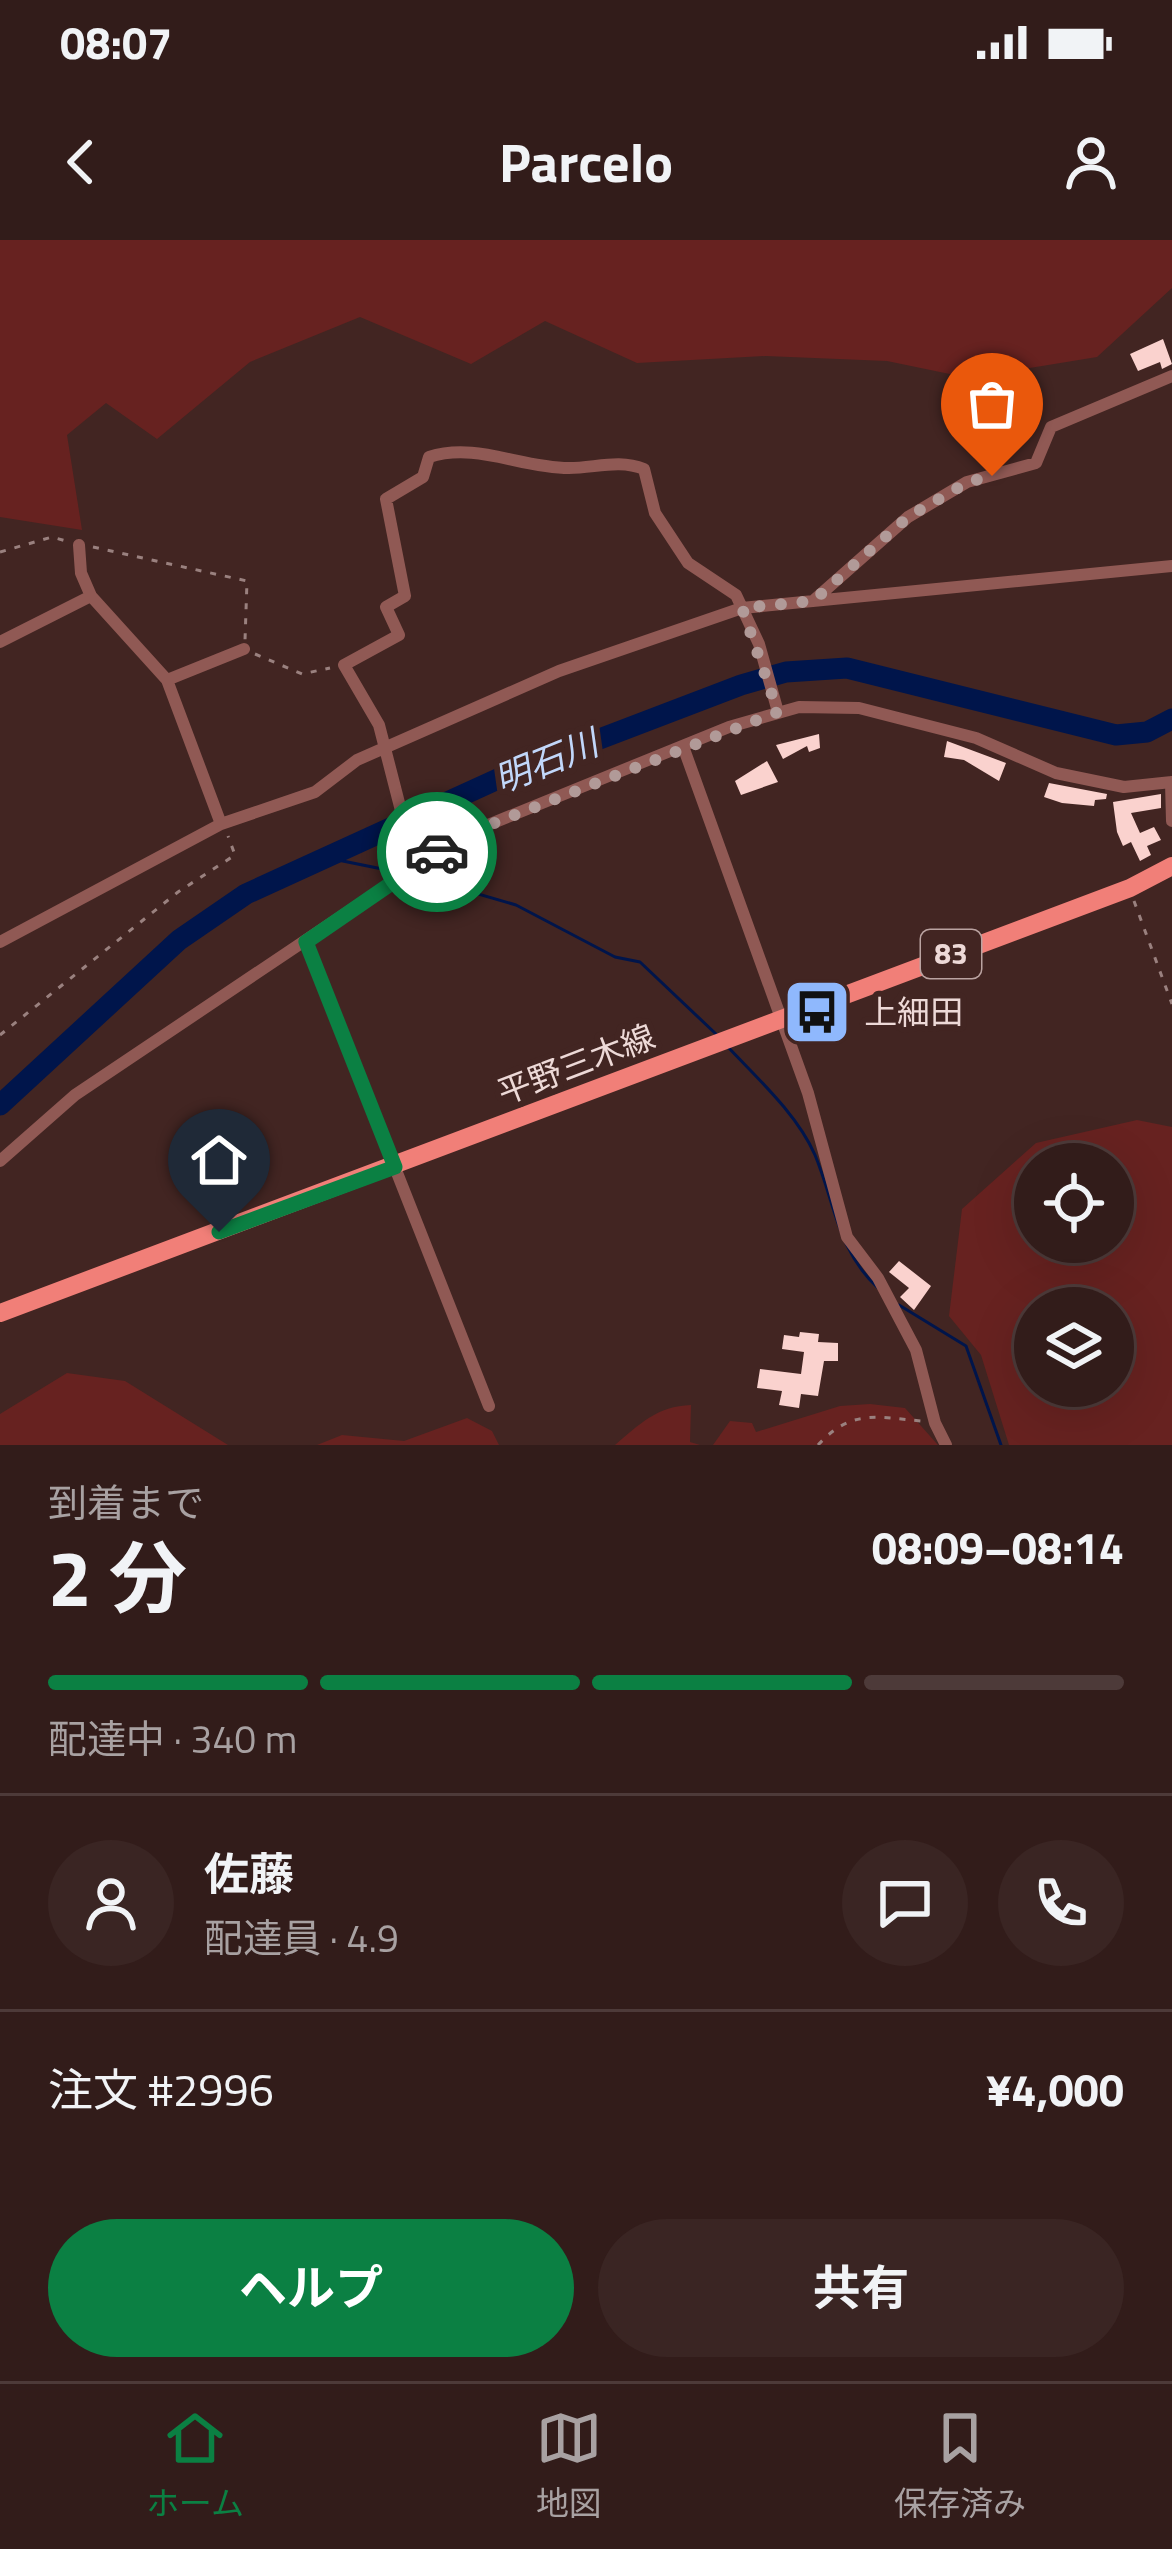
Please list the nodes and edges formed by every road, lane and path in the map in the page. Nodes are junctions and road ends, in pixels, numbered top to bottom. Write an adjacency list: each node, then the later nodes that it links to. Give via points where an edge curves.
1 (1172, 376): 6 (street, via 1052,427 1036,464 968,482 908,517)
2 (79, 545): 3 (path, via 52,537); 5 (street); 9 (path, via 247,581)
3 (0, 552)
4 (1172, 566): 6 (street)
5 (91, 596): 8 (street); 11 (street)
6 (813, 601): 7 (street)
7 (742, 608): 10 (street, via 736,595 688,563 655,513 644,469 516,464 447,452 429,457 423,477 386,499 405,596 386,607 399,635); 12 (street); 13 (street, via 559,671)
8 (0, 642)
9 (244, 650): 10 (path, via 302,674); 11 (street)
10 (344, 665): 13 (street, via 379,724)
11 (167, 680): 17 (street)
12 (778, 712): 14 (street); 15 (street, via 879,712 976,738 1056,773 1124,787)
13 (383, 749): 17 (street, via 315,792); 18 (street)
14 (683, 749): 18 (street, via 461,836); 24 (street)
15 (1171, 782): 16 (street)
16 (1172, 821)
17 (221, 824): 21 (street); 25 (path, via 235,855)
18 (415, 865): 22 (street)
19 (1172, 866): 20 (main road, 平野三木線 / 83)
20 (1130, 888): 23 (path); 24 (main road, 平野三木線 / 83)
21 (0, 942)
22 (306, 942): 26 (street, via 75,1095); 27 (street)
23 (1172, 1004)
24 (782, 1017): 27 (main road, 平野三木線 / 83); 30 (street, via 847,1237 916,1350)
25 (0, 1035)
26 (0, 1161)
27 (395, 1167): 28 (main road, 平野三木線 / 83); 29 (street)
28 (0, 1313)
29 (488, 1406)
30 (934, 1423): 31 (path, via 869,1416 837,1424); 32 (street)
31 (818, 1445)
32 (946, 1445)

